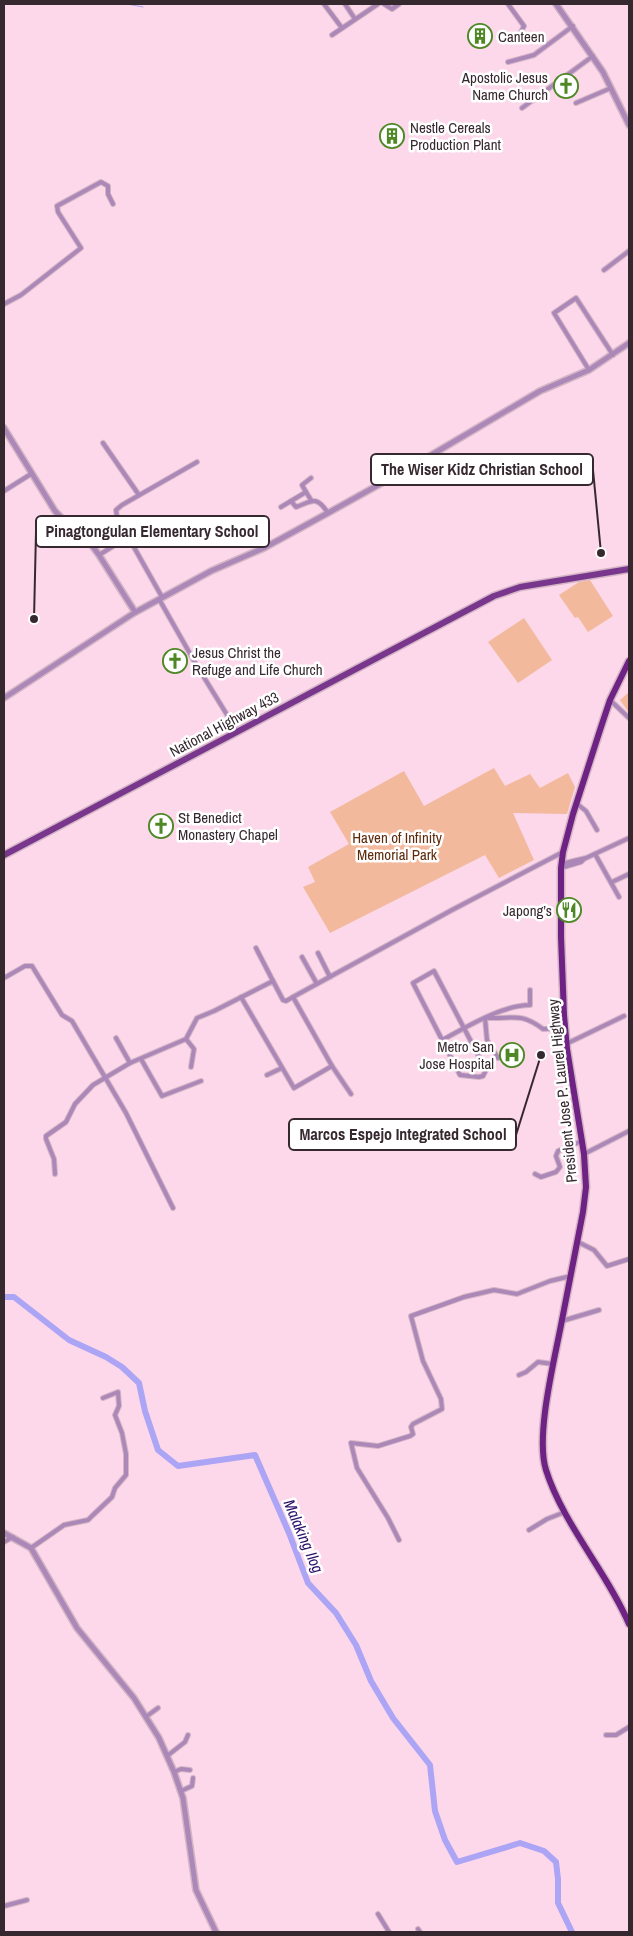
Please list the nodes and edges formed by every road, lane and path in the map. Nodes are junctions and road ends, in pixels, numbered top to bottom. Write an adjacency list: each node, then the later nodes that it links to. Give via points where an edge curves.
1 (324, 4): 10 (street)
2 (345, 4): 8 (street)
3 (378, 4): 8 (street)
4 (386, 4): 7 (street, via 391,9)
5 (508, 4): 12 (street, via 524,26)
6 (556, 4): 9 (street)
7 (396, 5)
8 (355, 19): 10 (street)
9 (573, 26): 13 (street); 14 (street, via 534,55)
10 (342, 28): 11 (street)
11 (332, 34)
12 (520, 34)
13 (593, 56): 15 (street); 17 (street)
14 (508, 62)
15 (611, 88): 16 (street); 18 (street)
16 (576, 103)
17 (522, 108)
18 (629, 125)
19 (113, 204): 22 (street, via 108,186 101,182 57,206 81,248 22,295)
20 (629, 251): 21 (street)
21 (604, 270)
22 (4, 304)
23 (629, 343): 24 (street)
24 (613, 355): 25 (street); 25 (street, via 576,298 554,313)
25 (589, 370): 37 (street, via 540,391)
26 (4, 428): 29 (street)
27 (103, 443): 33 (street)
28 (197, 462): 33 (street)
29 (31, 474): 31 (street); 39 (street, via 64,522 82,532)
30 (311, 478): 32 (street, via 302,484)
31 (4, 491)
32 (306, 492): 34 (street); 35 (street)
33 (139, 495): 38 (street, via 116,510)
34 (311, 500): 35 (street, via 296,507); 37 (street, via 318,500)
35 (291, 501): 36 (street)
36 (280, 507)
37 (328, 514): 41 (street)
38 (128, 537): 39 (street); 41 (street)
39 (99, 555): 42 (street)
40 (629, 569): 47 (main road, National Highway 433, via 526,586 494,596)
41 (161, 598): 42 (street); 47 (street)
42 (135, 612): 44 (street)
43 (629, 661): 45 (highway, President Jose P. Laurel Highway)
44 (4, 698)
45 (610, 700): 46 (street); 48 (highway, President Jose P. Laurel Highway)
46 (629, 718)
47 (237, 732): 53 (main road, National Highway 433)
48 (576, 803): 49 (street); 51 (highway, President Jose P. Laurel Highway)
49 (597, 830)
50 (629, 838): 52 (street)
51 (563, 852): 54 (highway, President Jose P. Laurel Highway); 61 (street)
52 (595, 854): 54 (street); 56 (street)
53 (4, 855)
54 (561, 866): 71 (highway, President Jose P. Laurel Highway)
55 (629, 874): 56 (street)
56 (612, 882): 57 (street)
57 (619, 897)
58 (256, 948): 63 (street)
59 (318, 954): 61 (street)
60 (302, 957): 64 (street)
61 (330, 977): 64 (street)
62 (4, 978): 83 (street, via 25,966 32,966 62,1015 72,1021)
63 (273, 981): 66 (street); 67 (street, via 283,1000)
64 (318, 984): 67 (street)
65 (530, 990): 69 (street, via 530,1005 517,1005)
66 (241, 997): 73 (street, via 196,1018); 81 (street)
67 (293, 998): 79 (street)
68 (624, 1016): 75 (street)
69 (485, 1018): 70 (street); 71 (street, via 522,1018 532,1020 543,1029); 76 (street, via 487,1040)
70 (465, 1028): 74 (street); 74 (street, via 486,1070 484,1076 461,1076); 74 (street, via 434,971 413,983)
71 (566, 1028): 75 (highway, President Jose P. Laurel Highway)
72 (116, 1038): 78 (street)
73 (186, 1039): 77 (street); 80 (street, via 194,1049)
74 (442, 1040)
75 (566, 1044): 87 (highway, President Jose P. Laurel Highway)
76 (498, 1058)
77 (141, 1059): 78 (street); 84 (street, via 162,1096)
78 (130, 1063): 83 (street)
79 (332, 1066): 81 (street, via 294,1088); 85 (street)
80 (191, 1067)
81 (282, 1068): 82 (street)
82 (267, 1075)
83 (105, 1076): 89 (street, via 75,1104 66,1122 46,1136); 91 (street)
84 (201, 1081)
85 (351, 1094)
86 (629, 1131): 88 (street)
87 (582, 1141): 88 (highway, President Jose P. Laurel Highway); 90 (street, via 558,1151 556,1156 560,1167 556,1172 542,1176)
88 (584, 1154): 92 (highway, President Jose P. Laurel Highway, via 586,1187)
89 (55, 1174)
90 (536, 1174)
91 (173, 1208)
92 (578, 1242): 93 (street, via 594,1250 607,1266); 94 (highway, President Jose P. Laurel Highway)
93 (629, 1259)
94 (570, 1276): 96 (highway, President Jose P. Laurel Highway); 104 (street, via 550,1280 517,1294 494,1290 464,1296 411,1316 423,1361 442,1409 413,1424 410,1436 378,1446 351,1443 358,1468)
95 (599, 1310): 96 (street)
96 (562, 1321): 97 (highway, President Jose P. Laurel Highway)
97 (554, 1364): 98 (street, via 538,1362); 100 (highway, President Jose P. Laurel Highway, via 542,1454 548,1476)
98 (519, 1375)
99 (103, 1398): 106 (street, via 118,1392 119,1406 115,1416 126,1454 126,1475 112,1497 88,1520 64,1525)
100 (565, 1512): 101 (street); 107 (highway, President Jose P. Laurel Highway)
101 (529, 1530)
102 (4, 1533): 103 (street)
103 (13, 1537): 105 (street); 106 (street)
104 (399, 1540)
105 (4, 1542)
106 (31, 1548): 109 (street, via 77,1628)
107 (629, 1624)
108 (158, 1708): 109 (street)
109 (146, 1716): 113 (street)
110 (629, 1727): 112 (street, via 616,1735)
111 (188, 1735): 113 (street, via 186,1742)
112 (606, 1735)
113 (167, 1756): 115 (street)
114 (190, 1770): 115 (street)
115 (174, 1772): 117 (street)
116 (192, 1778): 117 (street, via 192,1786)
117 (181, 1791): 121 (street, via 196,1890)
118 (28, 1900): 119 (street)
119 (4, 1906)
120 (378, 1914): 122 (street)
121 (216, 1932)
122 (388, 1932)

